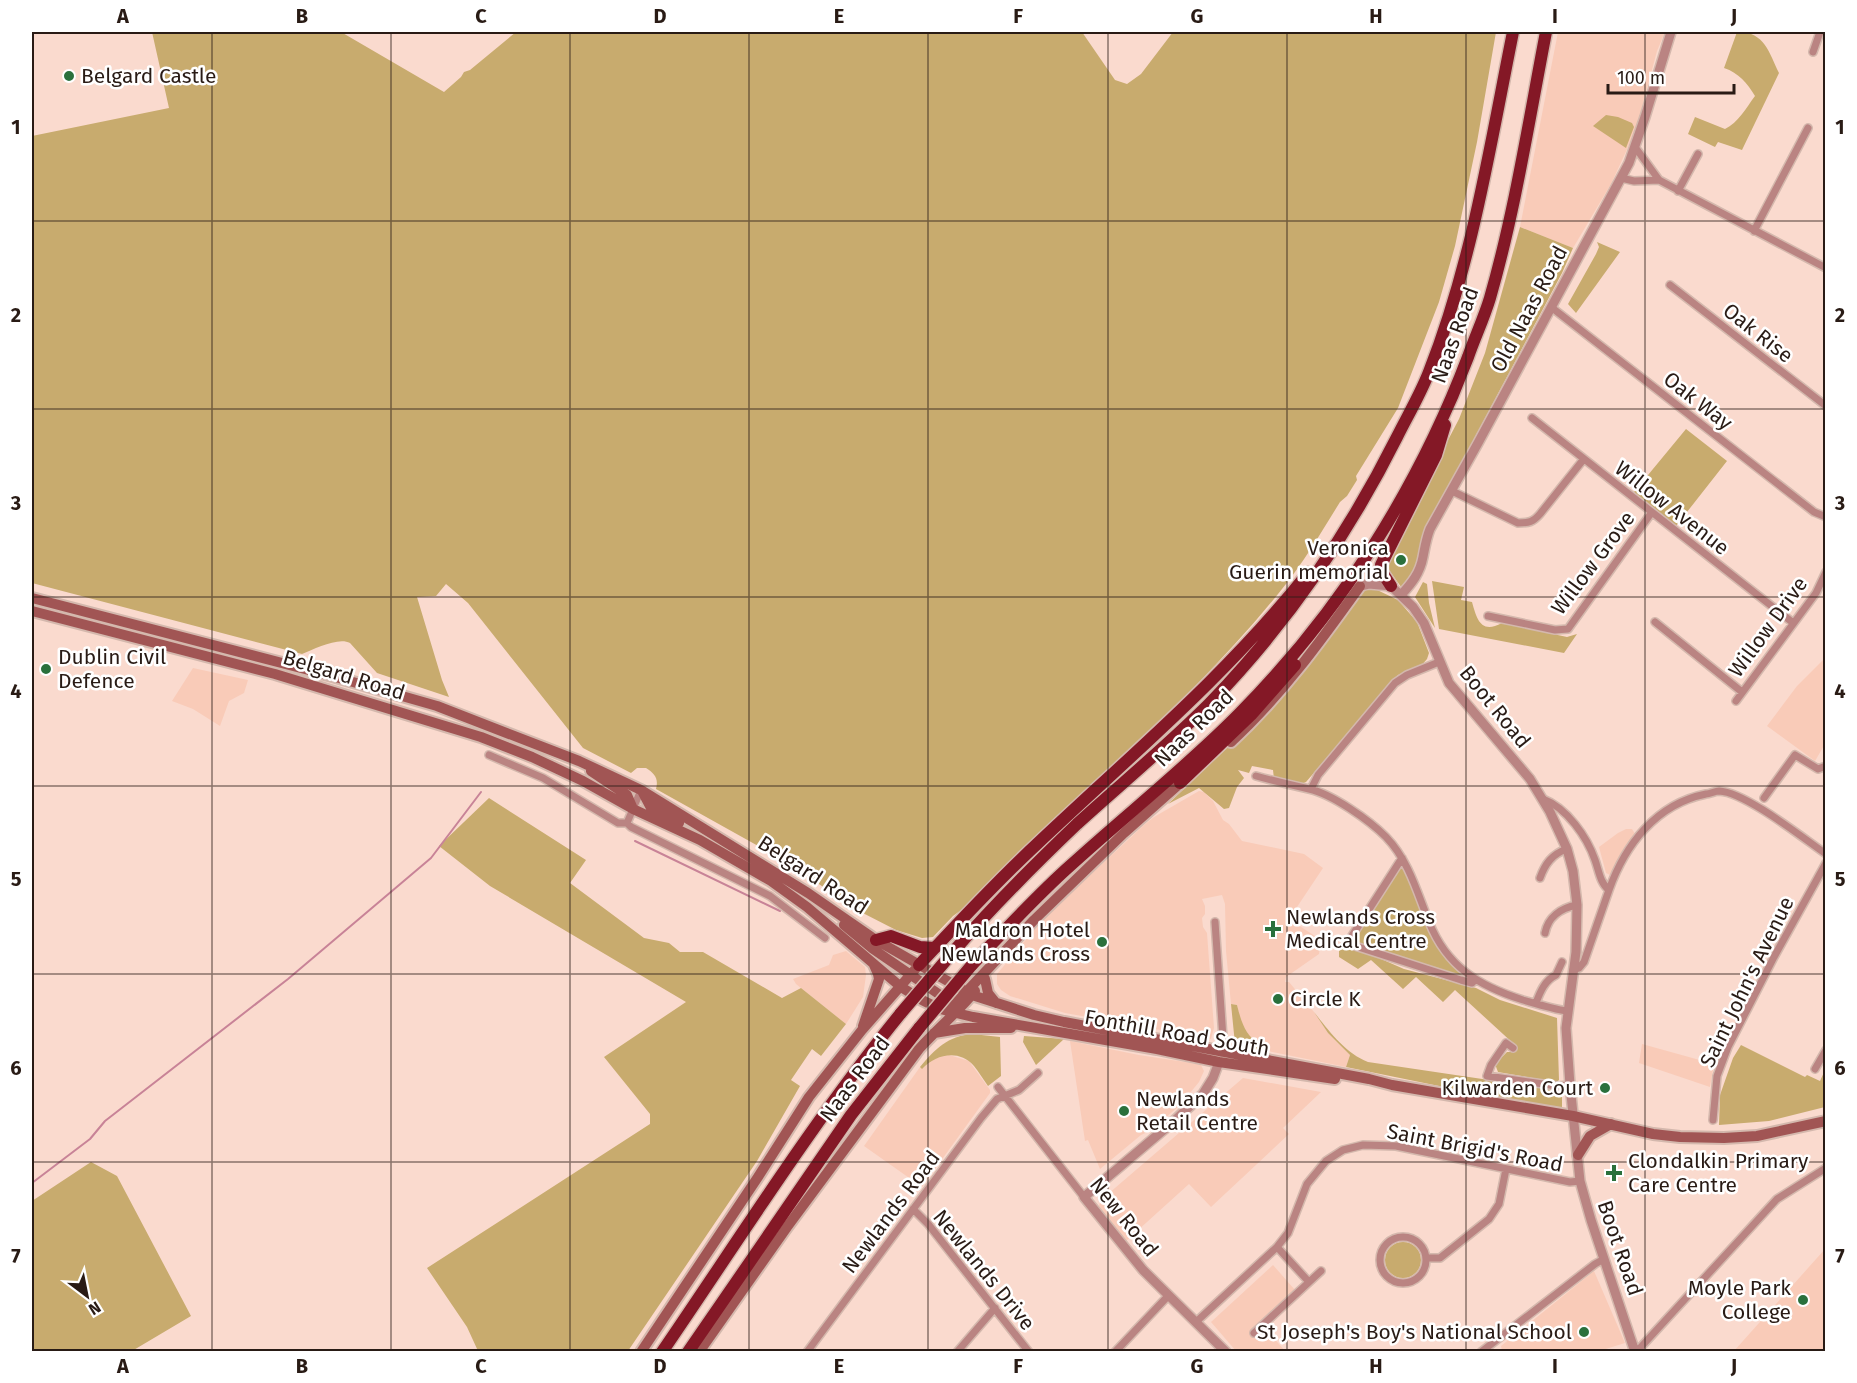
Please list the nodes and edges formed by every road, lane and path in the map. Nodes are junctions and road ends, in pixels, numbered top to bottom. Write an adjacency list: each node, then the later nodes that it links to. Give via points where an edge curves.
1 (1513, 32): 23 (highway, Naas Road, via 1468,252 1434,358 1418,399)
2 (1546, 32): 17 (highway, Naas Road, via 1489,301)
3 (1671, 32): 7 (street, Old Naas Road)
4 (1820, 32): 5 (street)
5 (1813, 51)
6 (1808, 128): 12 (street)
7 (1635, 147): 9 (street, Old Naas Road); 10 (street)
8 (1698, 154): 11 (street)
9 (1621, 178): 10 (street); 15 (street, Old Naas Road)
10 (1659, 180): 11 (street)
11 (1678, 190): 12 (street)
12 (1754, 231): 13 (street)
13 (1826, 268)
14 (1670, 285): 16 (street, Oak Rise)
15 (1551, 307): 20 (street, Old Naas Road); 22 (street, Oak Way, via 1814,512)
16 (1826, 406)
17 (1448, 409): 24 (highway, Naas Road); 27 (highway, via 1436,455 1381,565)
18 (1532, 418): 19 (street, Willow Avenue)
19 (1583, 460): 20 (street, via 1534,522 1518,523); 21 (street, Willow Avenue)
20 (1452, 491): 28 (street, Old Naas Road, via 1425,540 1417,576)
21 (1652, 513): 31 (street, Willow Grove, via 1568,629 1555,630); 33 (street, Willow Avenue)
22 (1826, 517)
23 (1345, 532): 61 (highway, via 1211,682 1035,845); 107 (highway, Naas Road, bridge, via 1277,627 1209,704 982,918 901,1013 789,1164)
24 (1375, 544): 41 (highway, via 1354,582 1295,665 1251,715); 108 (highway, Naas Road, bridge, via 1326,614 1241,712 1070,866 971,966 851,1115)
25 (1826, 572): 33 (street, Willow Drive, via 1816,593)
26 (1360, 586): 27 (street); 41 (main road, via 1274,700 1219,753)
27 (1391, 586): 28 (street, Boot Road)
28 (1401, 595): 34 (street, Boot Road, via 1424,623)
29 (32, 598): 38 (main road, Belgard Road, via 437,706)
30 (32, 611): 46 (main road, Belgard Road, via 275,674 481,737 568,774)
31 (1488, 616)
32 (1655, 622): 35 (street)
33 (1792, 622): 35 (street, Willow Drive)
34 (1439, 662): 43 (street, via 1395,683 1318,775); 45 (street, Boot Road, via 1457,694)
35 (1742, 692): 36 (street, Willow Drive)
36 (1736, 701)
37 (489, 755): 47 (street, Belgard Road, via 543,778 618,823)
38 (579, 761): 42 (main road, Belgard Road); 46 (main road, Belgard Road, via 627,795)
39 (1826, 766): 44 (street, via 1818,769 1795,755)
40 (1256, 776): 43 (street)
41 (1180, 783): 63 (main road)
42 (641, 789): 46 (street); 48 (main road, Belgard Road, via 651,808 692,831); 55 (main road, Belgard Road)
43 (1311, 789): 51 (street, via 1353,810 1387,838)
44 (1764, 798)
45 (1543, 799): 49 (street, Boot Road); 54 (street, via 1555,804 1588,843 1603,884)
46 (633, 809): 47 (street); 48 (main road, Belgard Road)
47 (627, 823): 59 (street, Belgard Road, via 770,896)
48 (700, 840): 62 (main road, Belgard Road, via 771,880)
49 (1567, 849): 53 (street, via 1550,859); 56 (street, Boot Road)
50 (1826, 854): 54 (street, via 1745,800 1719,791 1677,804 1645,828 1618,866)
51 (1402, 858): 68 (street, via 1443,948); 68 (street, via 1350,939 1352,945 1461,980)
52 (1826, 863): 87 (street, Saint John's Avenue, via 1728,1047 1717,1076)
53 (1540, 878)
54 (1609, 890): 66 (street, via 1584,962)
55 (821, 903): 60 (main road, Belgard Road); 65 (main road, via 873,950)
56 (1577, 905): 58 (street, via 1564,907); 66 (street, Boot Road)
57 (1215, 922): 80 (street, via 1222,1017)
58 (1545, 933)
59 (825, 938)
60 (876, 940): 61 (highway, via 891,936); 65 (main road, Belgard Road)
61 (935, 948): 65 (highway)
62 (870, 960): 69 (main road, Belgard Road); 76 (main road, via 879,980)
63 (995, 961): 67 (main road); 70 (main road)
64 (1562, 962): 71 (street)
65 (915, 970): 69 (main road); 70 (main road, Belgard Road); 73 (main road, via 943,997)
66 (1573, 970): 74 (street, Boot Road)
67 (985, 979): 70 (main road); 72 (main road)
68 (1475, 980): 71 (street)
69 (901, 987): 73 (main road, Belgard Road); 76 (main road)
70 (968, 994): 72 (main road, Fonthill Road South); 73 (main road, Naas Road)
71 (1536, 1003): 74 (street)
72 (996, 1004): 80 (main road, Fonthill Road South)
73 (949, 1010): 75 (main road, Fonthill Road South); 77 (main road, Naas Road, via 944,1023)
74 (1567, 1011): 83 (street, Boot Road)
75 (1035, 1028): 77 (main road, via 965,1028); 80 (main road, Fonthill Road South)
76 (862, 1030): 106 (main road, via 809,1097)
77 (933, 1033): 109 (main road, Naas Road)
78 (1513, 1048): 83 (street, via 1506,1043 1487,1076)
79 (1826, 1050): 81 (street)
80 (1220, 1056): 86 (main road, Fonthill Road South, via 1366,1084); 94 (street, via 1203,1094)
81 (1815, 1069)
82 (1038, 1073): 85 (street, Newlands Road, via 1019,1090)
83 (1570, 1085): 86 (street, Boot Road)
84 (998, 1087): 85 (street, New Road)
85 (1004, 1096): 94 (street, New Road); 95 (street, Newlands Road, via 981,1118)
86 (1574, 1116): 89 (main road, Fonthill Road South); 90 (street, Boot Road)
87 (1713, 1120)
88 (1826, 1121): 89 (main road, Fonthill Road South, via 1757,1136 1724,1138 1653,1134)
89 (1611, 1124): 90 (main road, via 1590,1136)
90 (1578, 1155): 93 (street, Boot Road)
91 (1826, 1168): 105 (street, via 1778,1199)
92 (1506, 1169): 93 (street, Saint Brigid's Road); 96 (street, Saint Brigid's Road, via 1396,1146 1363,1145 1343,1150 1326,1161 1307,1184 1288,1233); 97 (street, via 1498,1204 1489,1219 1440,1258)
93 (1581, 1181): 98 (street, Boot Road)
94 (1084, 1197): 101 (street, New Road)
95 (913, 1209): 102 (street, Newlands Drive); 110 (street, Newlands Road)
96 (1277, 1247): 100 (street); 103 (street, Saint Brigid's Road)
97 (1426, 1258): 97 (street, via 1422,1273 1403,1283 1384,1274 1379,1260 1389,1241 1402,1236 1421,1245)
98 (1604, 1259): 105 (street, Boot Road); 115 (street)
99 (1321, 1271): 100 (street)
100 (1309, 1282): 104 (street)
101 (1168, 1296): 103 (street, New Road); 113 (street)
102 (995, 1308): 111 (street); 112 (street, Newlands Drive)
103 (1196, 1322): 114 (street, New Road)
104 (1254, 1334)
105 (1635, 1351)
106 (641, 1352)
107 (662, 1352)
108 (688, 1352)
109 (699, 1352)
110 (807, 1352)
111 (957, 1352)
112 (1029, 1352)
113 (1115, 1352)
114 (1226, 1352)
115 (1481, 1352)

